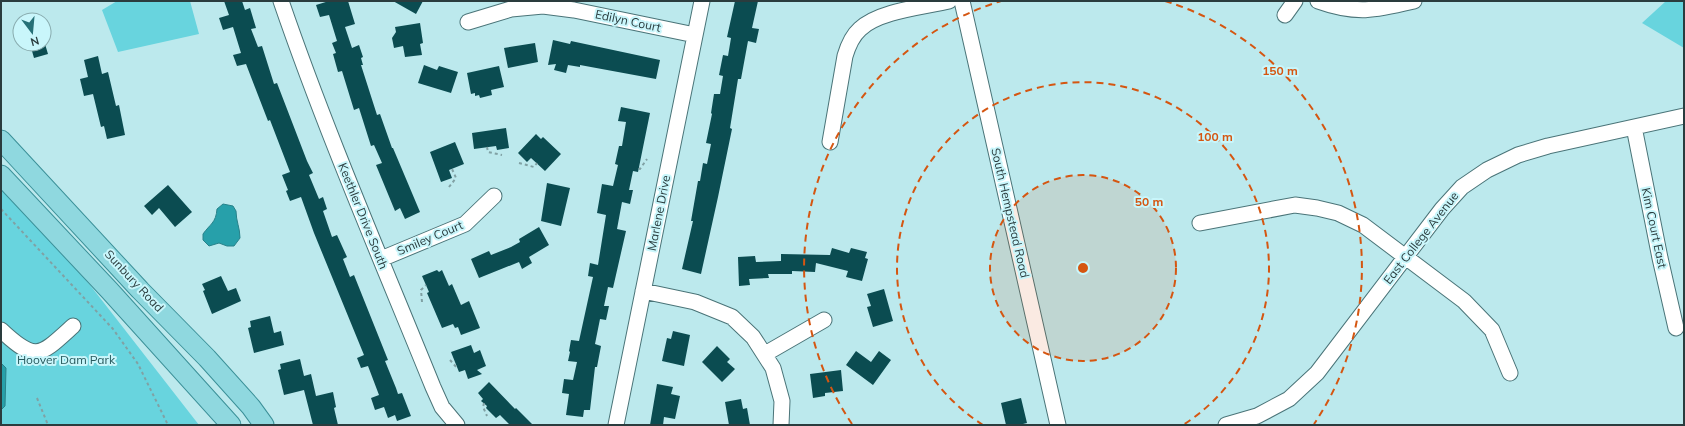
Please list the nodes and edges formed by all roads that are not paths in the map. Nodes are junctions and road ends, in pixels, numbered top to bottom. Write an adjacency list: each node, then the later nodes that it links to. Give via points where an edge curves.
1 (281, 1): 19 (street, Keethler Drive South, via 302,62)
2 (702, 1): 10 (street, Marlene Drive)
3 (949, 1): 14 (street, via 885,15 870,21 859,30 845,56)
4 (962, 1): 32 (street, South Hempstead Road)
5 (1295, 1): 8 (street)
6 (1318, 1): 7 (street, via 1337,8 1365,11)
7 (1414, 1)
8 (1286, 16)
9 (468, 22): 10 (street, Edilyn Court, via 511,9 542,6 574,10)
10 (694, 35): 20 (street, Marlene Drive)
11 (1684, 116): 12 (street, East College Avenue)
12 (1634, 128): 18 (street, East College Avenue, via 1518,155 1487,170 1462,187 1442,209); 23 (street, Kim Court East)
13 (1, 140): 28 (main road, Sunbury Road, via 216,368)
14 (830, 142)
15 (1, 175): 27 (main road, Sunbury Road)
16 (494, 196): 19 (street, Smiley Court, via 465,224)
17 (1200, 222): 18 (street, via 1295,205 1317,208 1338,213 1363,225)
18 (1406, 258): 26 (street, via 1464,301 1492,330); 33 (street, East College Avenue, via 1317,373 1290,399 1257,416)
19 (381, 259): 29 (street, Keethler Drive South, via 432,387 442,408)
20 (643, 291): 25 (street, via 695,302 732,317 753,337); 30 (street, Marlene Drive)
21 (824, 320): 25 (street)
22 (72, 326): 24 (street, via 46,349 38,352 22,349)
23 (1676, 328)
24 (1, 330)
25 (764, 354): 31 (street, via 773,368 782,401)
26 (1510, 373)
27 (231, 425)
28 (264, 425)
29 (457, 425)
30 (616, 425)
31 (781, 425)
32 (1058, 425)
33 (1226, 425)

